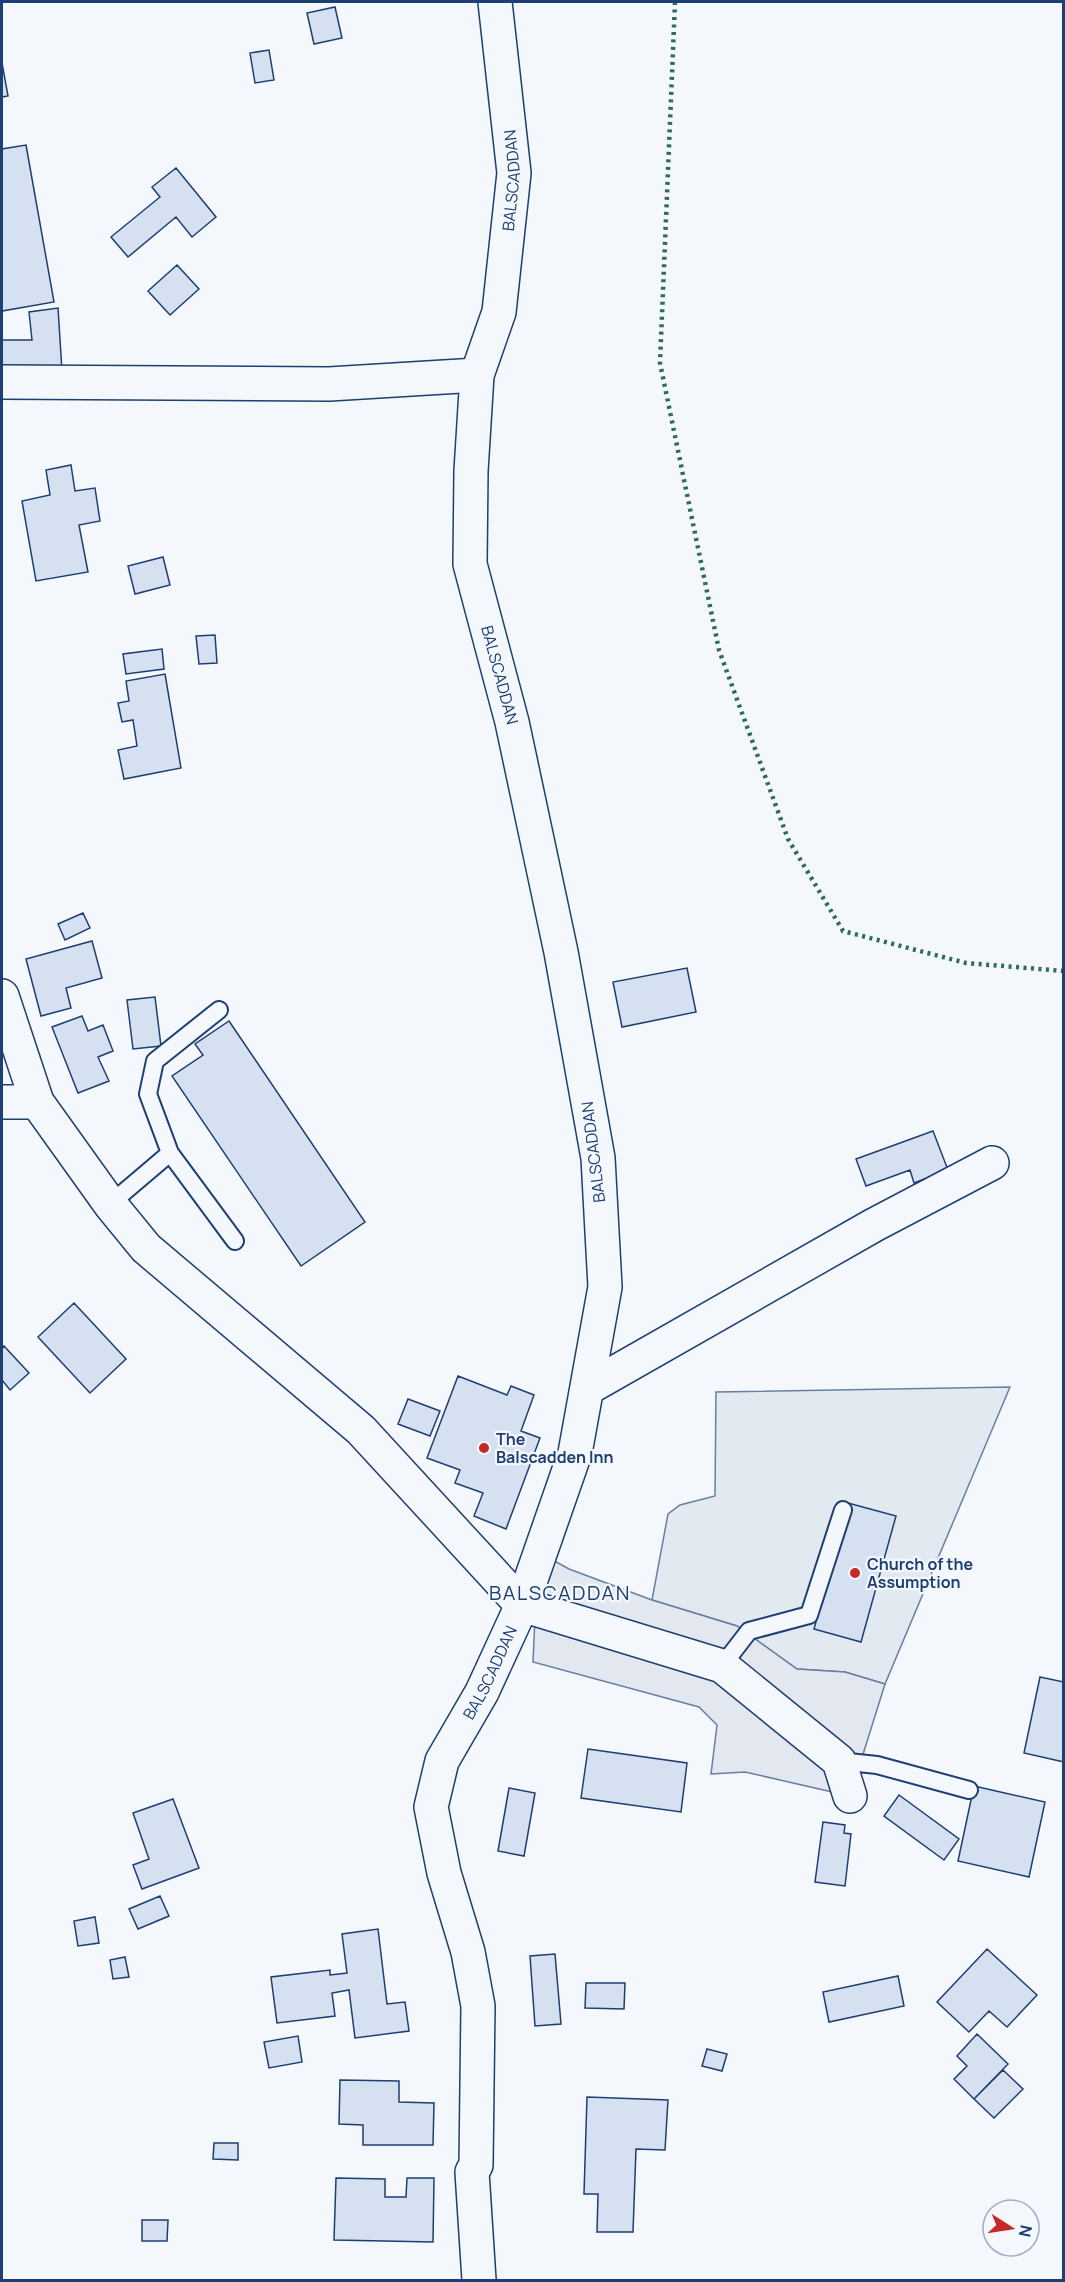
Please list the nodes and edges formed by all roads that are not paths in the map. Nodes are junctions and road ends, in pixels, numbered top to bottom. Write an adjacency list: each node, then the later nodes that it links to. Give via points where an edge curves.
1 (495, 2): 2 (street, BALSCADDAN, via 514,172 499,312)
2 (477, 375): 3 (street, via 329,384); 12 (street, BALSCADDAN, via 470,564 519,756 555,922 598,1158 605,1287)
3 (2, 382)
4 (2, 996): 7 (street)
5 (219, 1010): 8 (lane, via 155,1061 148,1094)
6 (2, 1102): 7 (street)
7 (37, 1102): 10 (street)
8 (170, 1154): 10 (lane); 11 (lane)
9 (992, 1163): 12 (street, via 874,1225)
10 (110, 1204): 14 (street, via 146,1248 361,1430)
11 (235, 1241)
12 (588, 1388): 14 (street, BALSCADDAN, via 575,1453)
13 (843, 1510): 15 (lane, via 809,1615 749,1632)
14 (522, 1605): 15 (street); 19 (street, BALSCADDAN, via 482,1692 442,1761 431,1807 478,2006 476,2165 472,2172)
15 (722, 1666): 16 (street)
16 (839, 1761): 17 (lane, via 877,1765); 18 (street)
17 (969, 1790)
18 (850, 1796)
19 (479, 2280)

